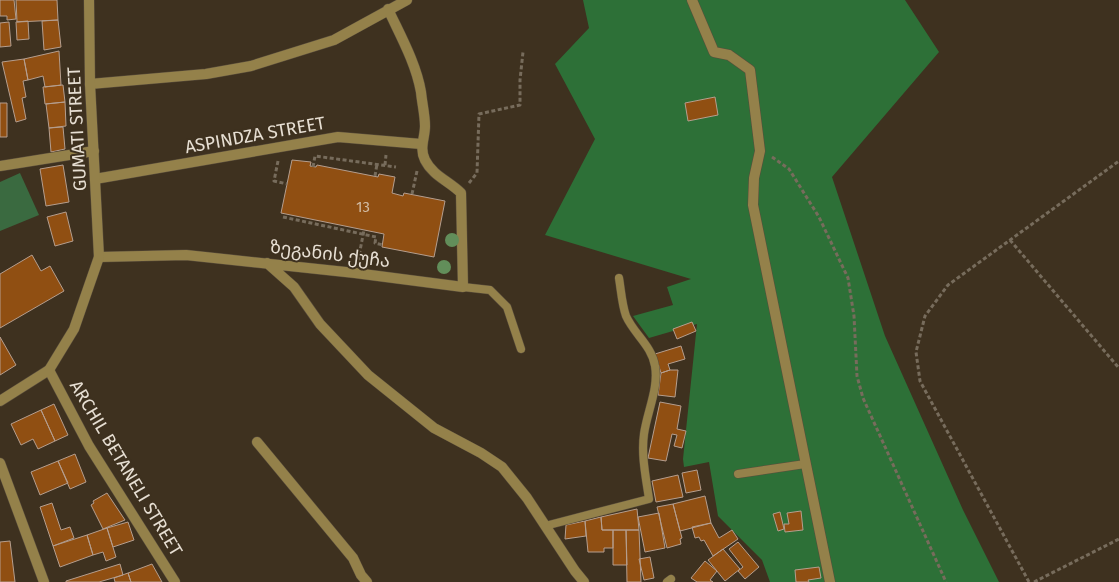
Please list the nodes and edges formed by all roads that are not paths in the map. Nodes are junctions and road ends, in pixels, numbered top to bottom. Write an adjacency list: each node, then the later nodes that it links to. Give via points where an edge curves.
1 (89, 0): 5 (street, GUMATI STREET)
2 (407, 0): 4 (street)
3 (692, 0): 19 (street, via 714,52 728,55 750,70 760,151 752,205)
4 (388, 9): 5 (street, via 334,40 251,66 206,74); 6 (street, via 410,57 420,90 425,128)
5 (90, 84): 7 (street, GUMATI STREET)
6 (421, 144): 9 (street, ASPINDZA STREET, via 338,138); 13 (street, via 424,159 434,173 462,193)
7 (94, 152): 8 (street); 9 (street, GUMATI STREET)
8 (0, 166)
9 (95, 179): 10 (street, GUMATI STREET)
10 (99, 257): 11 (street, ზეგანის ქუჩა, via 186,255); 15 (street, via 74,329)
11 (267, 264): 13 (street, ზეგანის ქუჩა); 21 (street, via 294,287 320,324 368,375 434,428 502,467)
12 (619, 278): 21 (lane, via 626,316 651,352 655,364 656,374 644,435 649,499)
13 (463, 287): 14 (lane, ზეგანის ქუჩა, via 490,290 507,307)
14 (521, 349)
15 (49, 370): 16 (street); 24 (street, ARCHIL BETANELI STREET, via 90,446)
16 (0, 401)
17 (257, 442): 22 (street, via 353,558)
18 (0, 463): 23 (street)
19 (805, 464): 20 (lane); 26 (street)
20 (738, 474)
21 (545, 526): 25 (street)
22 (361, 580)
23 (44, 582)
24 (175, 582)
25 (584, 582)
26 (830, 582)

